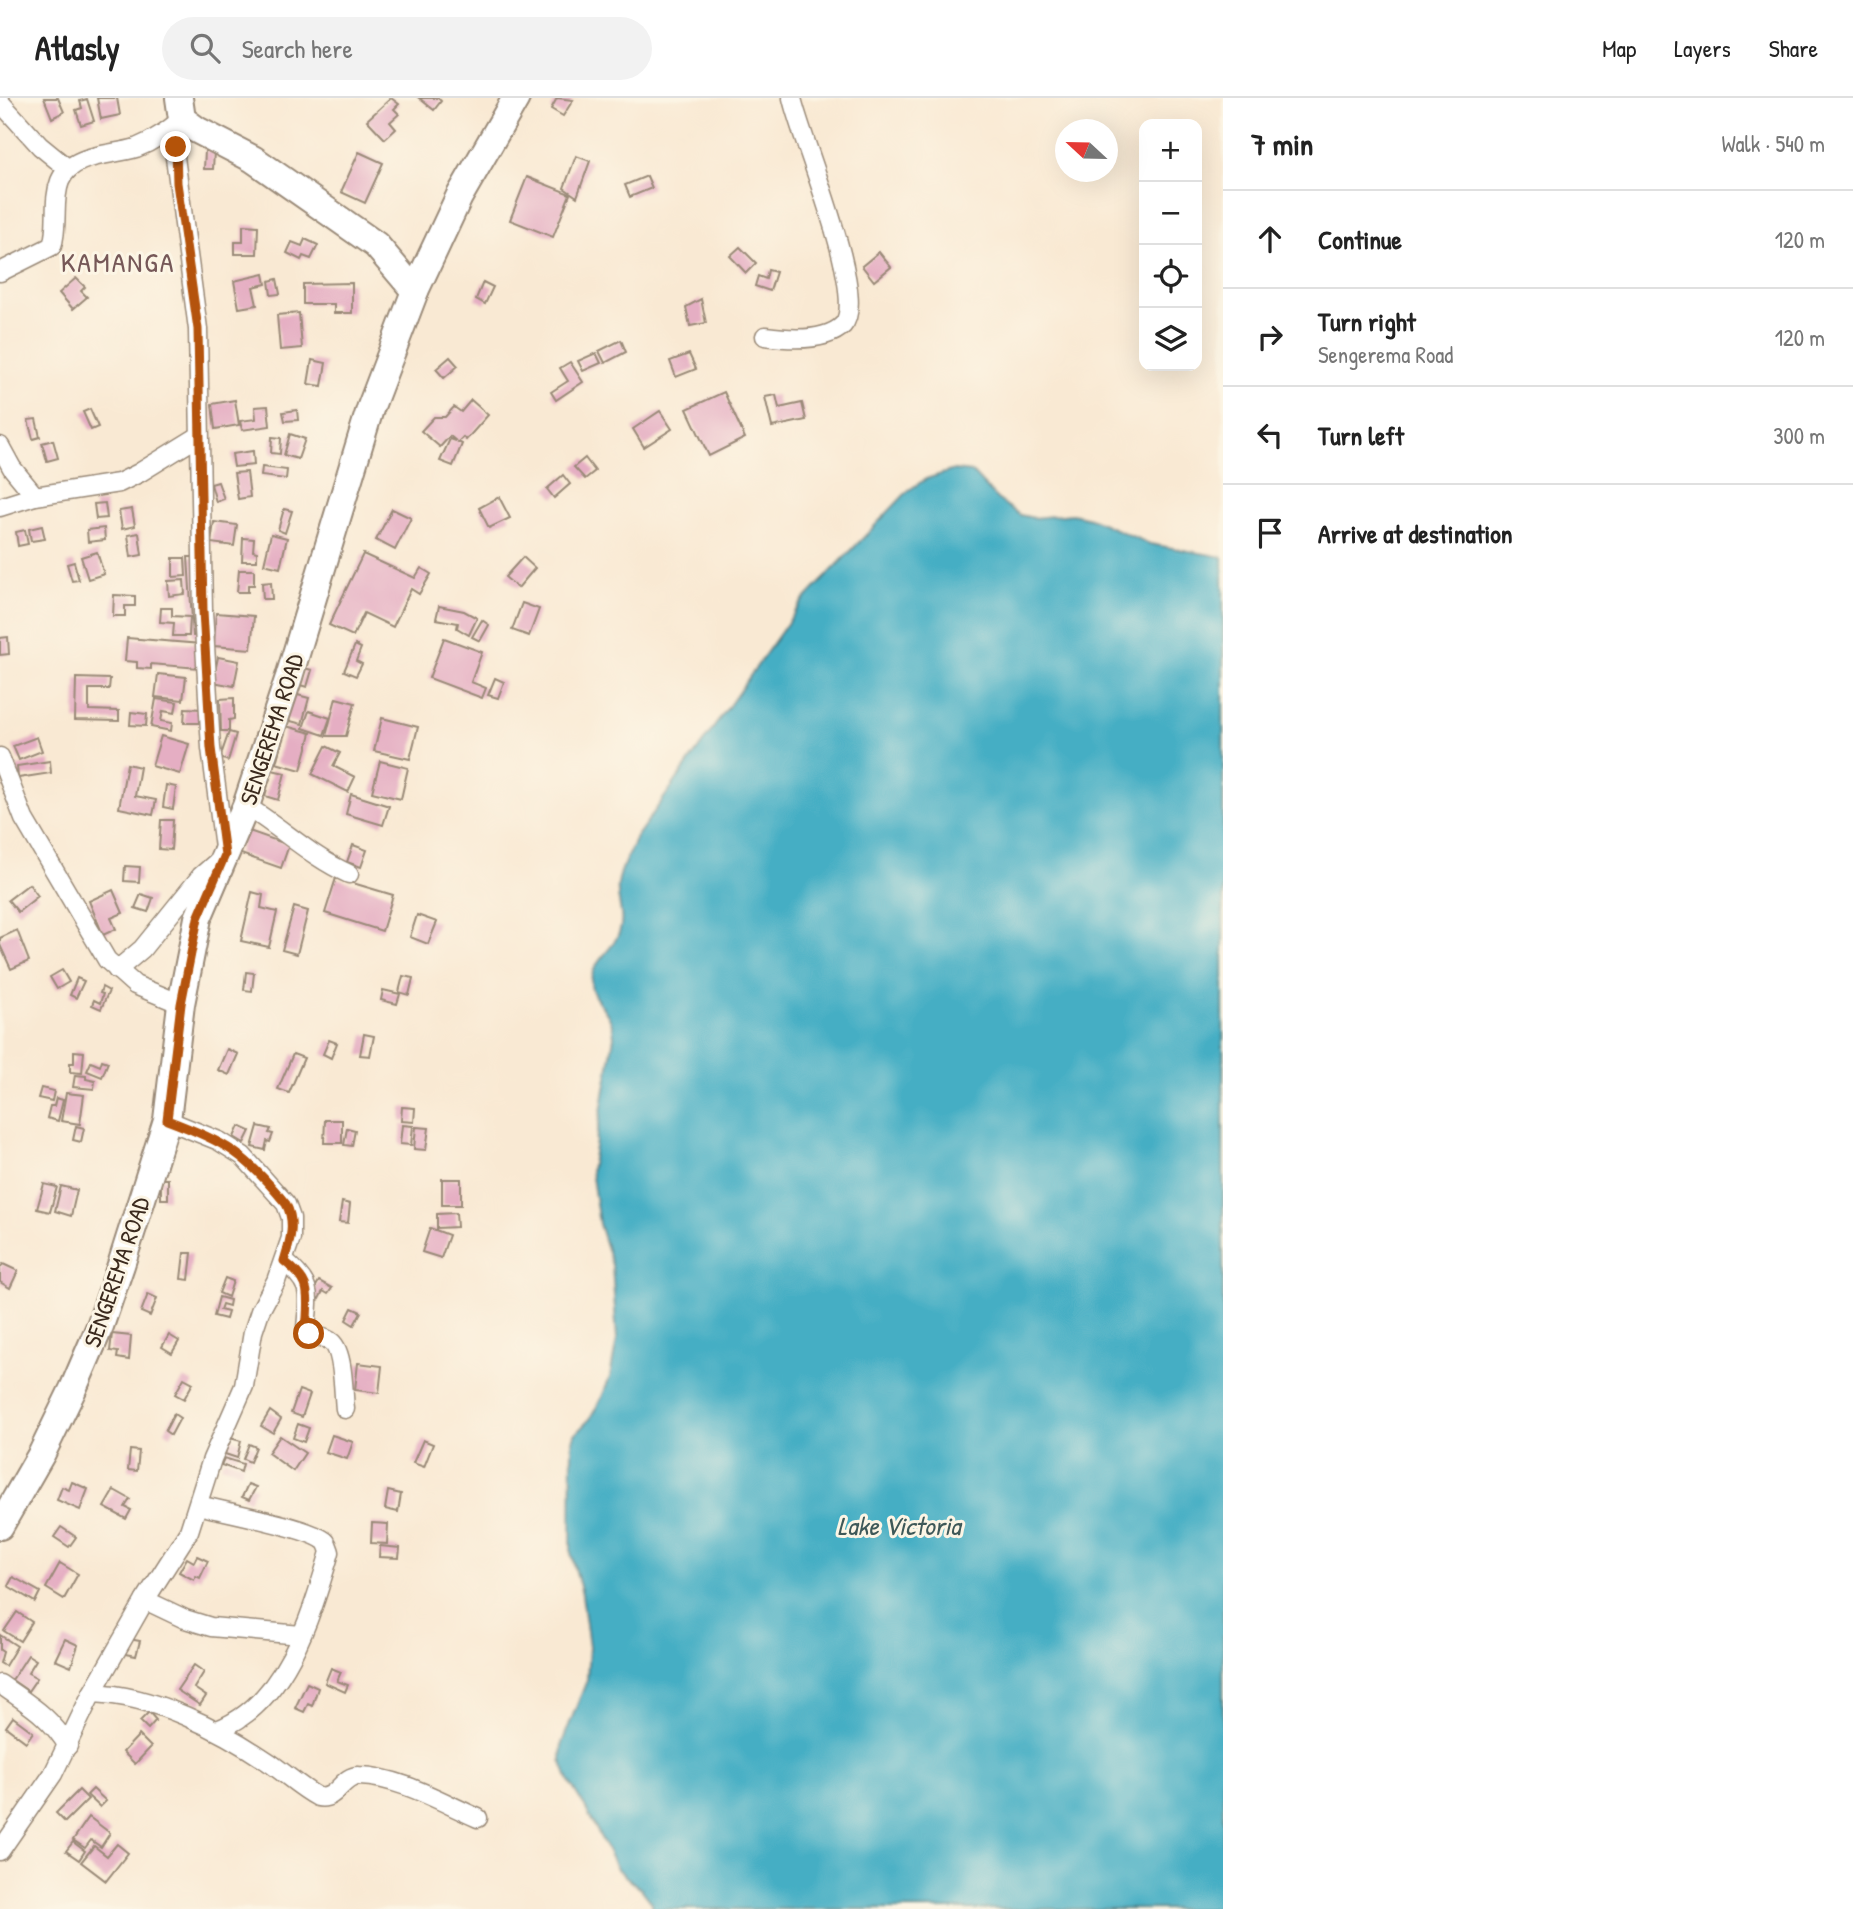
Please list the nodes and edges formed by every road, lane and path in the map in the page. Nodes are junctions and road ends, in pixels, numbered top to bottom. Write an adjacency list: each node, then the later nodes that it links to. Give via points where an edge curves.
1 (516, 98): 7 (main road, SENGEREMA ROAD, via 459,197)
2 (792, 98): 8 (street, via 845,268 850,305 844,324 831,332 791,339)
3 (0, 102): 5 (street)
4 (181, 109): 5 (street, via 159,138); 7 (main road, via 197,130 253,159 376,245); 9 (street, via 174,157 198,329)
5 (67, 168): 6 (street, via 56,193 52,246)
6 (0, 272)
7 (415, 291): 14 (main road, SENGEREMA ROAD, via 370,409)
8 (765, 336)
9 (199, 436): 11 (street, via 119,483); 15 (street, via 210,734)
10 (0, 446): 11 (street)
11 (35, 496): 12 (street)
12 (0, 507)
13 (0, 757): 17 (street, via 24,819)
14 (246, 806): 15 (main road, SENGEREMA ROAD); 16 (street, via 318,859)
15 (225, 855): 17 (street, via 201,876 138,954); 18 (main road, SENGEREMA ROAD, via 198,918)
16 (349, 874)
17 (117, 970): 18 (street, via 135,985)
18 (181, 1004): 19 (main road, SENGEREMA ROAD)
19 (167, 1120): 20 (street, via 243,1156 276,1192 290,1211 292,1227); 23 (main road, SENGEREMA ROAD, via 100,1326 42,1453)
20 (284, 1261): 21 (street, via 306,1283 309,1334 337,1346); 22 (street, via 253,1332 244,1386 212,1459)
21 (345, 1409)
22 (198, 1505): 24 (street, via 189,1531); 25 (street, via 288,1527 327,1544 330,1552)
23 (0, 1526)
24 (145, 1600): 25 (street, via 211,1627); 27 (street)
25 (301, 1635): 28 (street, via 266,1694 250,1711)
26 (0, 1684): 29 (street, via 54,1724)
27 (92, 1693): 28 (street, via 117,1694); 29 (street)
28 (217, 1730): 30 (street, via 318,1797 331,1796 351,1777 374,1778)
29 (68, 1746): 31 (street)
30 (478, 1818)
31 (0, 1851)

